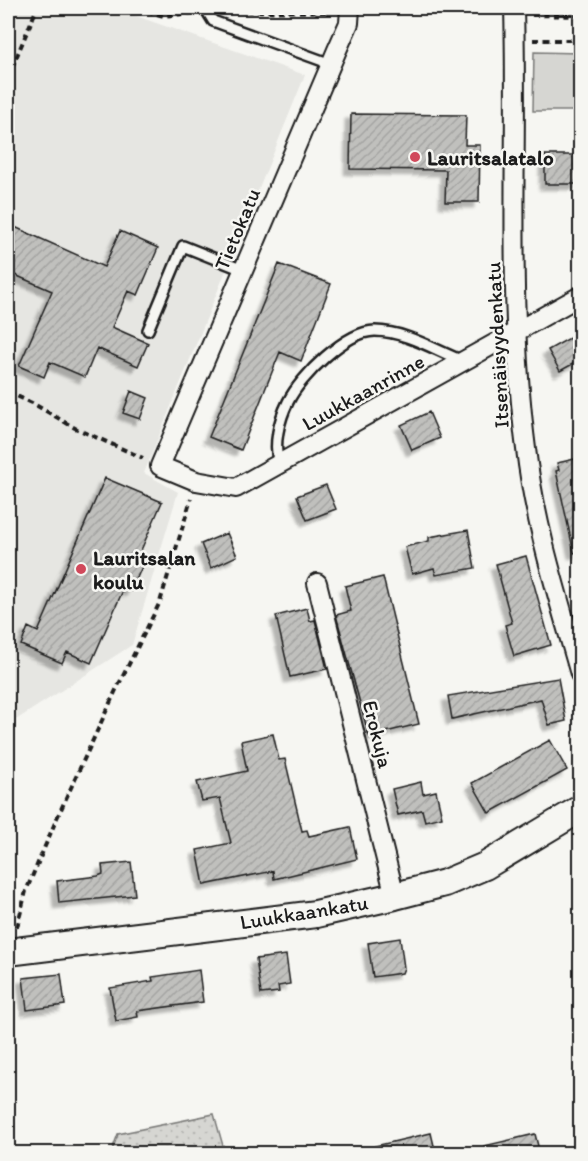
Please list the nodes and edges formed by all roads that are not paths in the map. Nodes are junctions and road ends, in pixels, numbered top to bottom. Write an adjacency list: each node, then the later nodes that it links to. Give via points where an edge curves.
1 (205, 9): 4 (lane, via 213,21)
2 (350, 10): 4 (street, Tietokatu, via 349,23)
3 (508, 11): 8 (street, Itsenäisyydenkatu, via 515,40)
4 (332, 64): 5 (street, Tietokatu)
5 (243, 270): 7 (lane, via 183,246); 11 (street, Tietokatu)
6 (580, 296): 8 (street, Luukkaanrinne)
7 (148, 330)
8 (515, 334): 9 (street, Luukkaanrinne); 13 (street, Itsenäisyydenkatu, via 526,450 542,542)
9 (465, 361): 10 (street, Luukkaanrinne); 10 (lane, via 402,336 374,331 349,340 320,361 288,401 276,441)
10 (279, 464): 11 (street, Luukkaanrinne, via 236,488 196,481)
11 (160, 466)
12 (317, 583): 15 (street, Erokuja)
13 (580, 674)
14 (580, 809): 15 (street, Luukkaankatu, via 485,866 445,883)
15 (395, 896): 16 (street, Luukkaankatu, via 316,914)
16 (11, 951)

